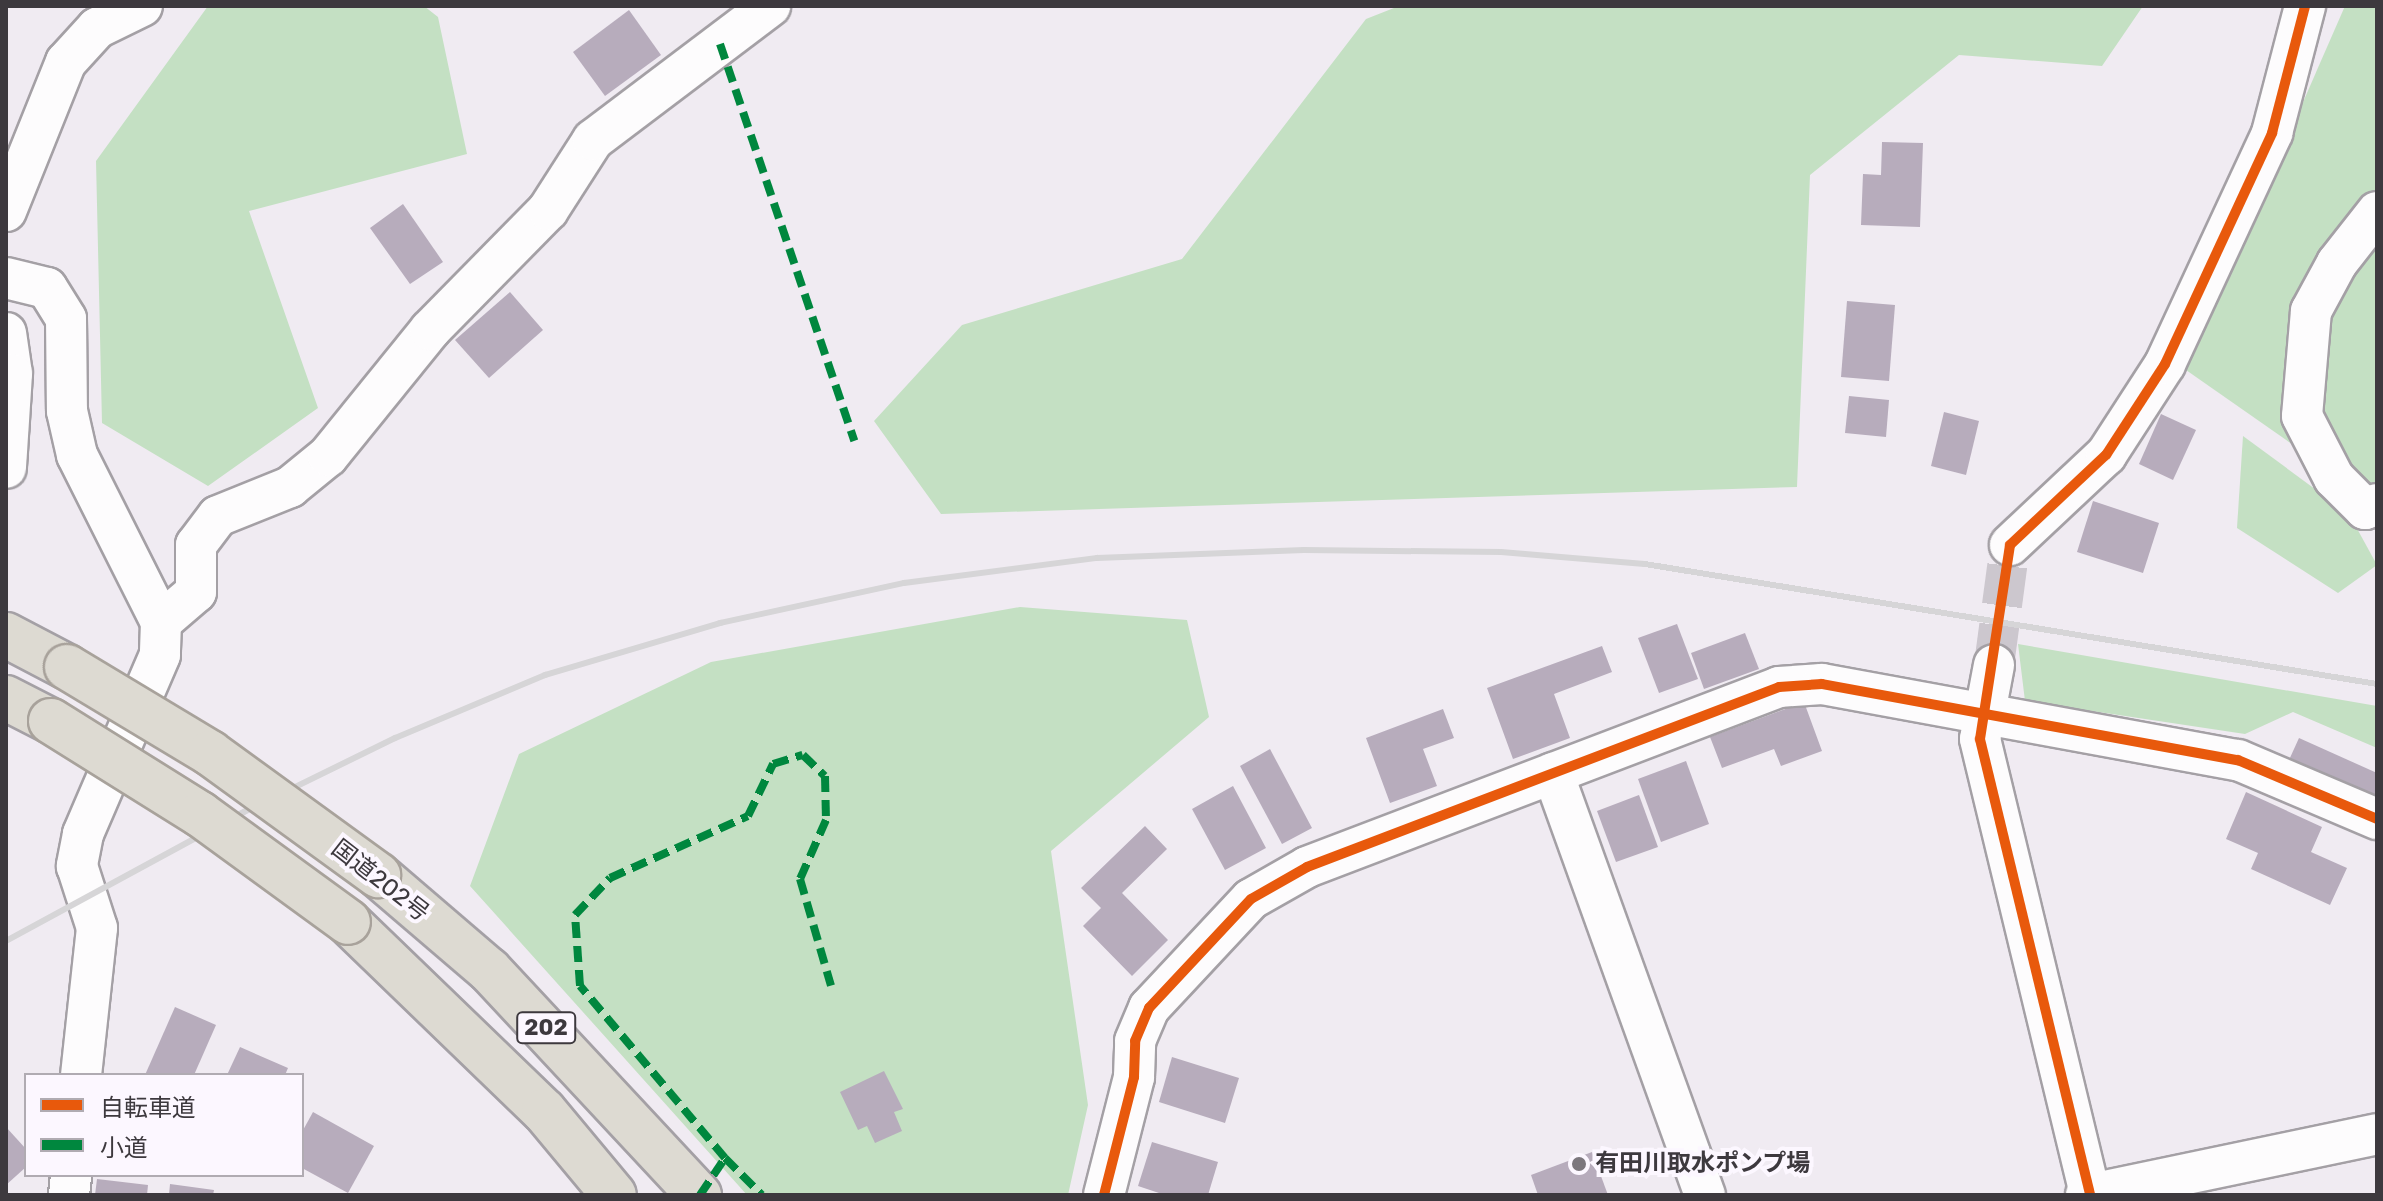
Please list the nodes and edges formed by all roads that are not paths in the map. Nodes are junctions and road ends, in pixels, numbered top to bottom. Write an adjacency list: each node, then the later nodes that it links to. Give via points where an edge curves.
1 (142, 6): 4 (street, via 97,28 66,62)
2 (770, 6): 11 (street, via 593,140 548,210 430,330 328,456 290,487 218,516 196,545 196,592)
3 (2305, 6): 10 (street, via 2272,133 2165,364 2106,455)
4 (6, 211)
5 (2377, 212): 9 (street, via 2337,263 2311,311 2302,416 2334,478 2365,509)
6 (6, 278): 11 (street, via 47,288 66,319 67,411 77,455)
7 (6, 333): 8 (street, via 12,374)
8 (6, 468)
9 (2377, 504)
10 (2010, 545)
11 (161, 622): 18 (street, via 160,655 83,834 77,866 97,928)
12 (6, 635): 22 (highway, 国道202号 / 202, bridge, via 210,753 378,875 489,970)
13 (1994, 665): 15 (street)
14 (6, 698): 21 (highway, 202, bridge, via 200,814 348,922 544,1111)
15 (1986, 710): 16 (street, via 1822,684 1779,687); 17 (street, via 2238,760); 20 (street, via 1980,739)
16 (1553, 773): 23 (street, via 1307,867 1251,899 1149,1008 1135,1041 1134,1077); 24 (street)
17 (2377, 819)
18 (81, 1073)
19 (2377, 1134): 20 (street)
20 (2088, 1194)
21 (614, 1195)
22 (699, 1195)
23 (1104, 1195)
24 (1705, 1195)

